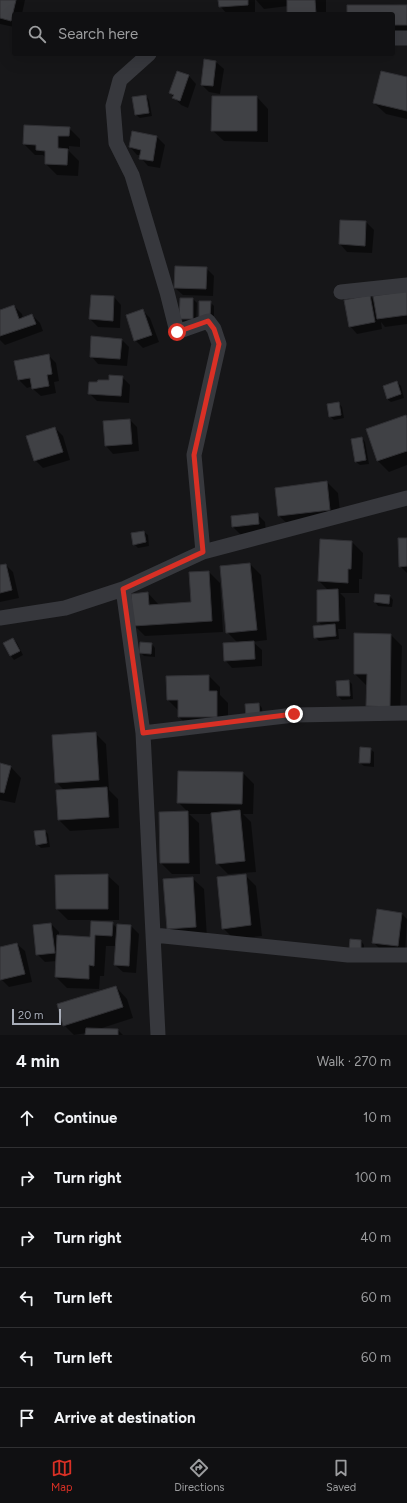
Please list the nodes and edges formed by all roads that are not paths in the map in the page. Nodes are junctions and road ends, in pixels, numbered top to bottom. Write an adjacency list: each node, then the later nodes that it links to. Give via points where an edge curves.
1 (395, 38): 2 (street)
2 (407, 38)
3 (147, 56): 7 (street, via 120,80 113,106 116,143 132,175 177,332 208,321 219,344 194,455)
4 (407, 285): 5 (street)
5 (341, 292)
6 (407, 498): 7 (street)
7 (203, 552): 8 (street)
8 (123, 589): 9 (street, via 65,608); 11 (street)
9 (0, 618)
10 (407, 713): 11 (street, via 294,714)
11 (143, 733): 12 (street)
12 (154, 935): 13 (street, via 348,955); 14 (street)
13 (407, 955)
14 (158, 1035)

